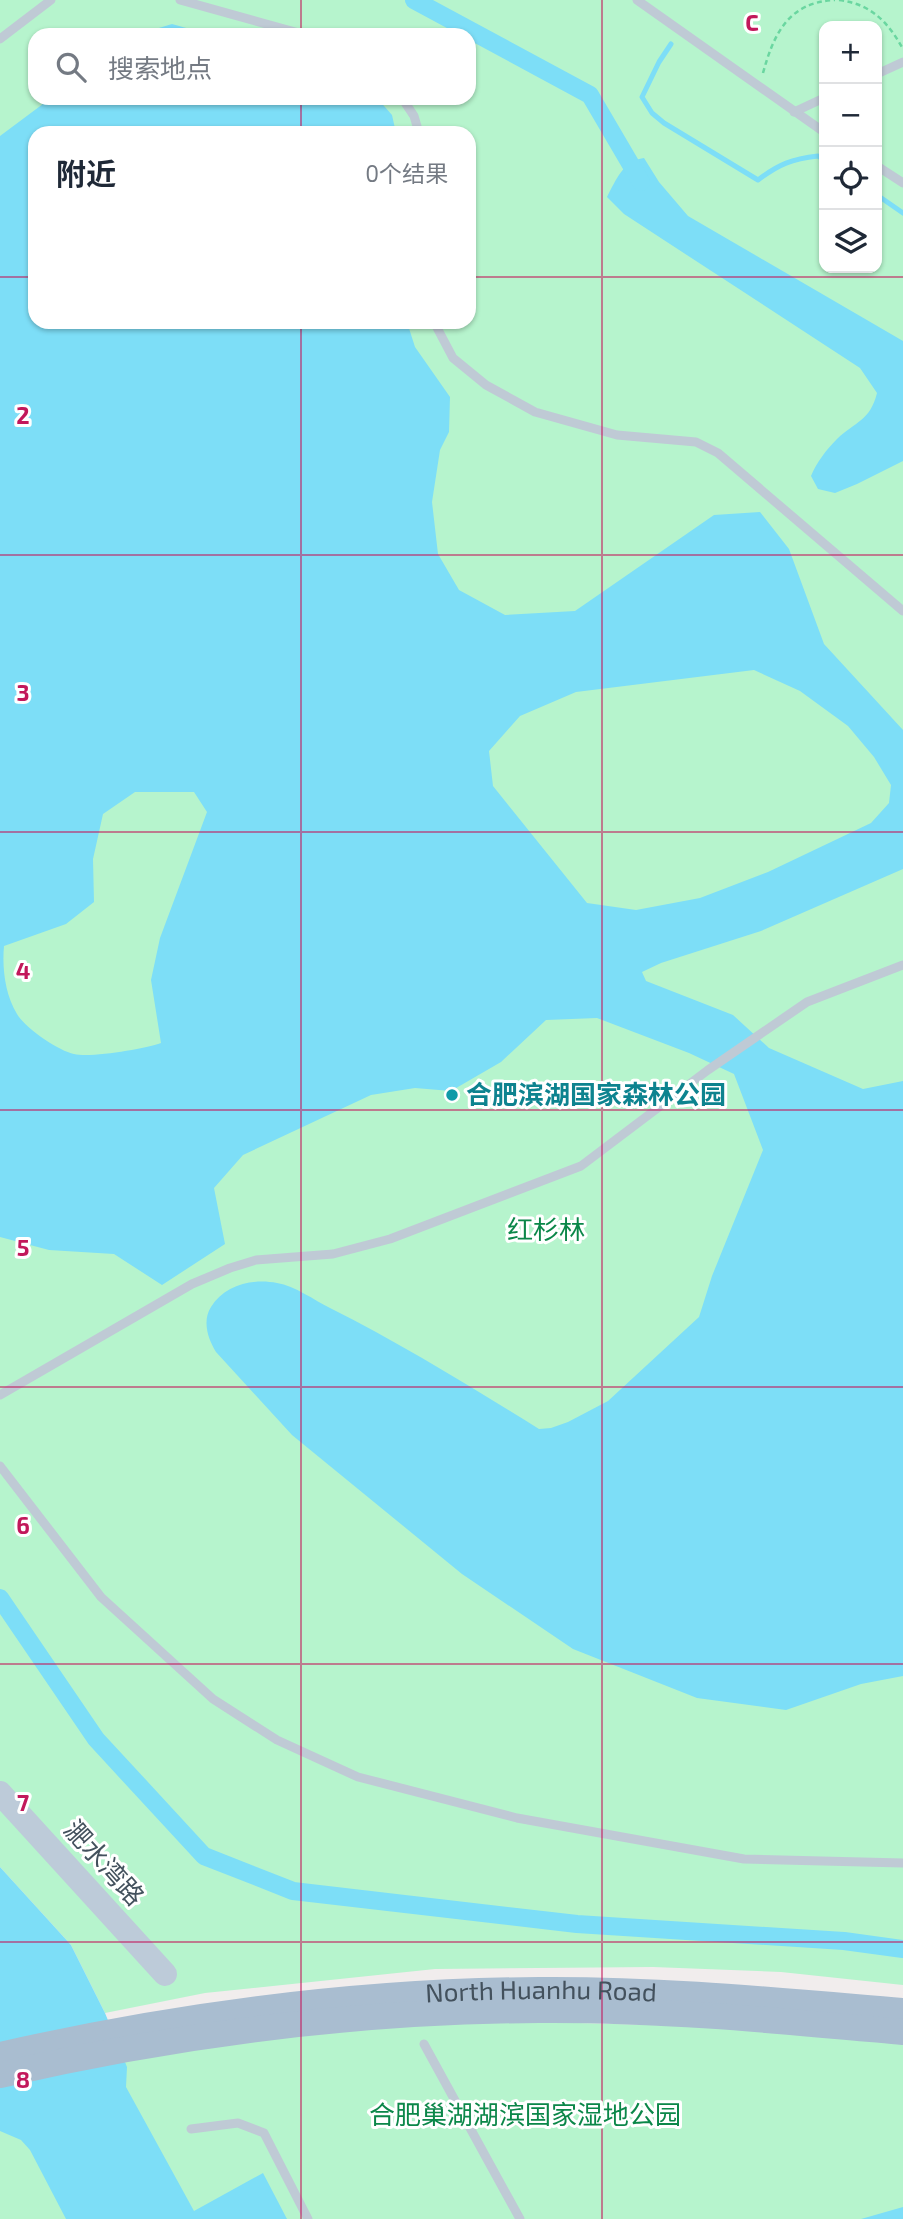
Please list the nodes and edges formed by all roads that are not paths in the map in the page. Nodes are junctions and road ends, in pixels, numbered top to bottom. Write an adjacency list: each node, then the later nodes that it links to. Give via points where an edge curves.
1 (51, 0): 5 (lane)
2 (180, 0): 4 (lane)
3 (637, 0): 10 (lane)
4 (281, 28)
5 (0, 39)
6 (903, 62): 7 (lane)
7 (882, 72)
8 (819, 100): 10 (lane)
9 (407, 105): 11 (lane)
10 (794, 112): 12 (lane)
11 (417, 126)
12 (819, 129)
13 (882, 169): 14 (lane)
14 (903, 183)
15 (436, 329): 16 (lane, via 453,358 486,385 535,412 617,435 696,442 718,453)
16 (903, 611)
17 (903, 965): 18 (lane, via 807,1002 581,1166 390,1238 333,1254 256,1260 230,1268 192,1284)
18 (0, 1395)
19 (0, 1466): 21 (lane, via 101,1597 213,1699 277,1740 358,1777 517,1818 744,1858)
20 (0, 1793): 22 (street, 淝水湾路)
21 (903, 1863)
22 (165, 1974)
23 (903, 2011): 24 (main road, North Huanhu Road, via 730,1996 539,1990 354,1998)
24 (184, 2028): 25 (main road, North Huanhu Road, via 540,2010 730,2017); 27 (main road); 28 (main road)
25 (903, 2032)
26 (424, 2044): 31 (lane)
27 (0, 2055)
28 (0, 2075)
29 (191, 2129): 30 (lane, via 238,2123 264,2133)
30 (308, 2219)
31 (520, 2219)

